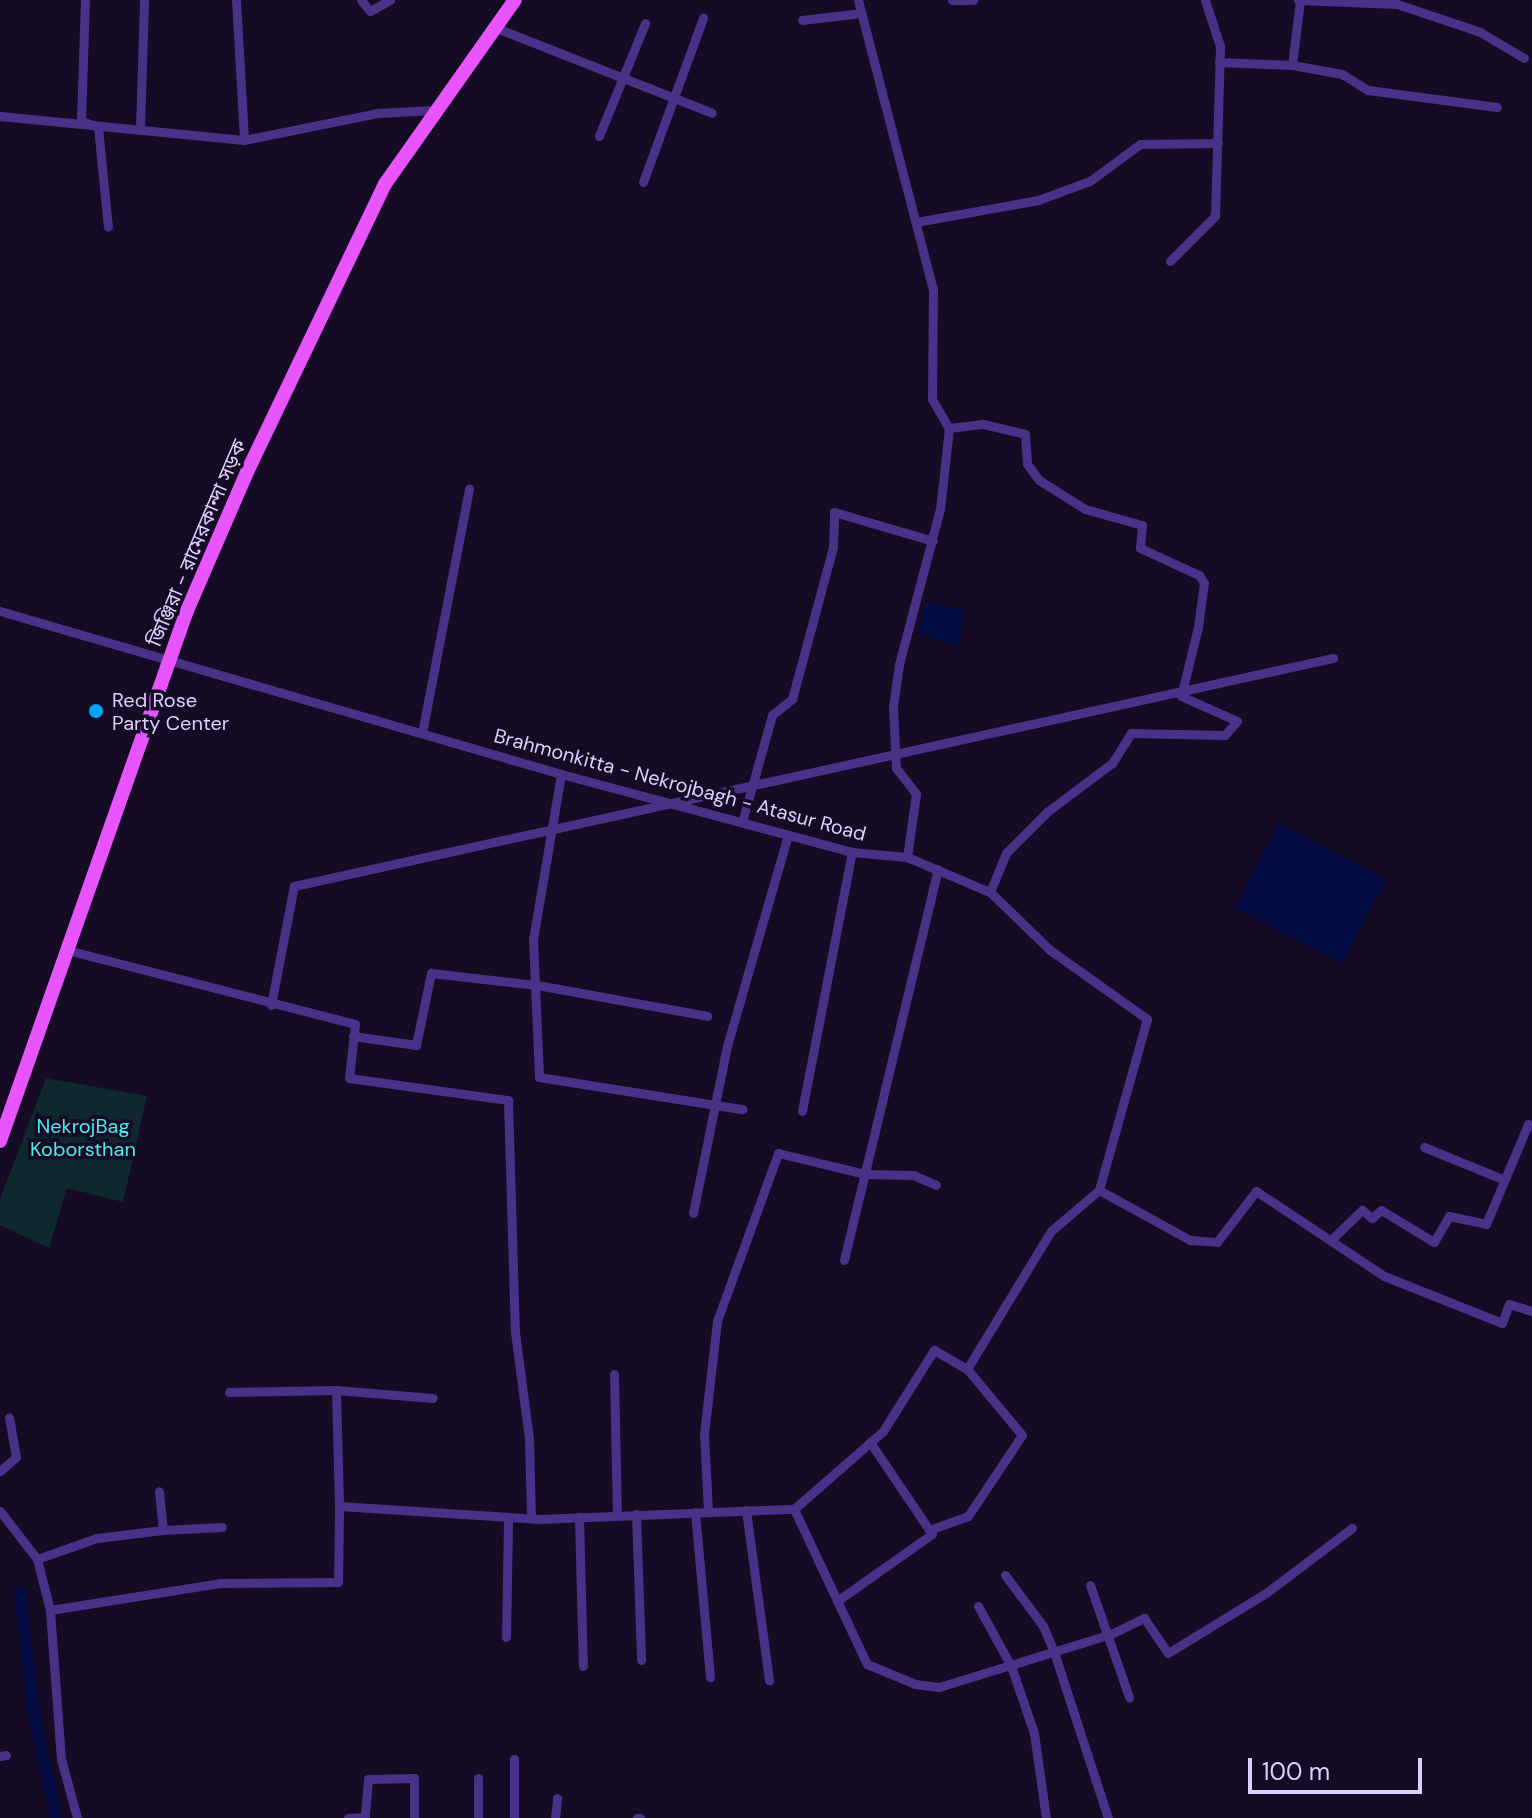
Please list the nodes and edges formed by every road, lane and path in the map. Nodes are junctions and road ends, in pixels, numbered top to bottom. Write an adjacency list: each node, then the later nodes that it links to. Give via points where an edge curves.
1 (85, 0): 27 (street, via 81,121)
2 (144, 0): 28 (street)
3 (236, 0): 30 (street)
4 (361, 0): 5 (street, via 370,11)
5 (390, 0)
6 (515, 0): 17 (main road, জিঞ্জিরা - রামেরকান্দা সড়ক)
7 (858, 0): 13 (street)
8 (952, 0): 9 (street)
9 (973, 0)
10 (1205, 0): 19 (street)
11 (1299, 0): 12 (street); 20 (street)
12 (1347, 2): 18 (street, via 1397,4 1480,32)
13 (862, 13): 15 (street); 33 (street)
14 (703, 18): 22 (street)
15 (802, 20)
16 (645, 23): 21 (street)
17 (494, 27): 21 (street); 24 (main road, জিঞ্জিরা - রামেরকান্দা সড়ক)
18 (1524, 58)
19 (1219, 62): 20 (street); 31 (street)
20 (1292, 65): 23 (street, via 1342,74 1368,90)
21 (623, 78): 22 (street); 29 (street)
22 (673, 98): 25 (street); 32 (street)
23 (1497, 107)
24 (434, 110): 30 (street, via 365,115); 41 (main road, জিঞ্জিরা - রামেরকান্দা সড়ক, via 385,184 324,306 247,472)
25 (712, 113)
26 (0, 116): 27 (street)
27 (98, 127): 28 (street); 34 (street)
28 (140, 129): 30 (street)
29 (599, 136)
30 (244, 140)
31 (1218, 143): 33 (street, via 1140,144 1090,181 1038,200); 35 (street, via 1215,216)
32 (643, 182)
33 (916, 222): 36 (street, via 933,289 932,399)
34 (108, 227)
35 (1170, 261)
36 (949, 428): 38 (street); 49 (street, via 983,424 1025,434 1027,464 1039,480 1085,509 1142,525 1140,548 1199,575 1203,596 1181,696 1237,721 1225,735 1131,733 1112,763 1047,812 1006,853)
37 (469, 488): 42 (street)
38 (933, 541): 44 (street, via 834,512 833,547 792,699 772,715); 47 (street, via 899,664 893,707 896,768 916,794)
39 (0, 611): 41 (street, Brahmonkitta - Nekrojbagh - Atasur Road)
40 (1333, 658): 52 (street, via 294,886)
41 (169, 661): 42 (street, Brahmonkitta - Nekrojbagh - Atasur Road); 50 (main road, জিঞ্জিরা - রামেরকান্দা সড়ক)
42 (422, 733): 43 (street, Brahmonkitta - Nekrojbagh - Atasur Road)
43 (561, 774): 44 (street, Brahmonkitta - Nekrojbagh - Atasur Road); 51 (street, via 533,939)
44 (742, 822): 45 (street, Brahmonkitta - Nekrojbagh - Atasur Road)
45 (788, 835): 46 (street, Brahmonkitta - Nekrojbagh - Atasur Road); 55 (street)
46 (852, 852): 47 (street, Brahmonkitta - Nekrojbagh - Atasur Road); 57 (street)
47 (907, 857): 48 (street, Brahmonkitta - Nekrojbagh - Atasur Road)
48 (938, 869): 49 (street, Brahmonkitta - Nekrojbagh - Atasur Road); 61 (street)
49 (990, 892): 64 (street, Brahmonkitta - Nekrojbagh - Atasur Road, via 1050,950 1147,1019)
50 (67, 950): 52 (street); 59 (main road, জিঞ্জিরা - রামেরকান্দা সড়ক)
51 (537, 985): 53 (street); 54 (street, via 431,973 416,1045); 55 (street, via 539,1077)
52 (271, 1005): 54 (street, via 355,1024)
53 (707, 1016)
54 (353, 1036): 88 (street, via 349,1078 508,1100 515,1332 529,1438)
55 (715, 1103): 56 (street); 65 (street)
56 (742, 1109)
57 (802, 1111)
58 (1532, 1126): 62 (street, via 1528,1124)
59 (0, 1141)
60 (1424, 1147): 62 (street)
61 (865, 1174): 63 (street, via 913,1175); 67 (street); 82 (street, via 778,1153 717,1321 704,1434)
62 (1505, 1180): 66 (street, via 1486,1224 1449,1216 1434,1242 1381,1210 1372,1218 1362,1210)
63 (936, 1185)
64 (1099, 1190): 66 (street, via 1190,1240 1217,1242 1256,1191); 69 (street, via 1051,1231)
65 (693, 1213)
66 (1332, 1239): 68 (street, via 1384,1276 1502,1323 1509,1304)
67 (844, 1260)
68 (1532, 1311)
69 (967, 1369): 75 (street, via 934,1350); 92 (street, via 1022,1435 968,1516)
70 (614, 1374): 85 (street)
71 (336, 1390): 72 (street); 73 (street); 78 (street)
72 (229, 1392)
73 (433, 1398)
74 (9, 1418): 76 (street, via 16,1457)
75 (870, 1442): 79 (street); 92 (street)
76 (0, 1471)
77 (159, 1491): 91 (street)
78 (339, 1506): 86 (street); 98 (street, via 338,1582 220,1583)
79 (794, 1509): 80 (street); 96 (street)
80 (746, 1510): 82 (street); 106 (street)
81 (0, 1511): 93 (street)
82 (708, 1511): 83 (street)
83 (695, 1512): 84 (street); 105 (street)
84 (636, 1514): 85 (street); 102 (street)
85 (617, 1515): 87 (street)
86 (508, 1517): 88 (street); 100 (street)
87 (579, 1517): 88 (street); 103 (street)
88 (531, 1518)
89 (222, 1527): 91 (street)
90 (1352, 1528): 99 (street, via 1266,1593 1168,1653 1144,1618)
91 (163, 1530): 93 (street, via 97,1538)
92 (929, 1530): 96 (street, via 932,1534)
93 (37, 1559): 98 (street)
94 (1005, 1575): 101 (street, via 1043,1626)
95 (1090, 1585): 99 (street)
96 (837, 1601): 104 (street, via 867,1664 915,1684 939,1687)
97 (978, 1606): 104 (street)
98 (50, 1610): 112 (street, via 61,1759)
99 (1111, 1634): 101 (street); 107 (street)
100 (506, 1637)
101 (1054, 1652): 104 (street); 119 (street)
102 (641, 1660)
103 (583, 1666)
104 (1011, 1666): 118 (street, via 1034,1733)
105 (710, 1677)
106 (769, 1680)
107 (1129, 1697)
108 (514, 1759): 116 (street)
109 (478, 1778): 115 (street)
110 (557, 1798): 117 (street)
111 (365, 1816): 113 (street); 114 (street, via 368,1779 414,1778)
112 (77, 1818)
113 (348, 1818)
114 (414, 1818)
115 (478, 1818)
116 (514, 1818)
117 (555, 1818)
118 (1046, 1818)
119 (1108, 1818)

